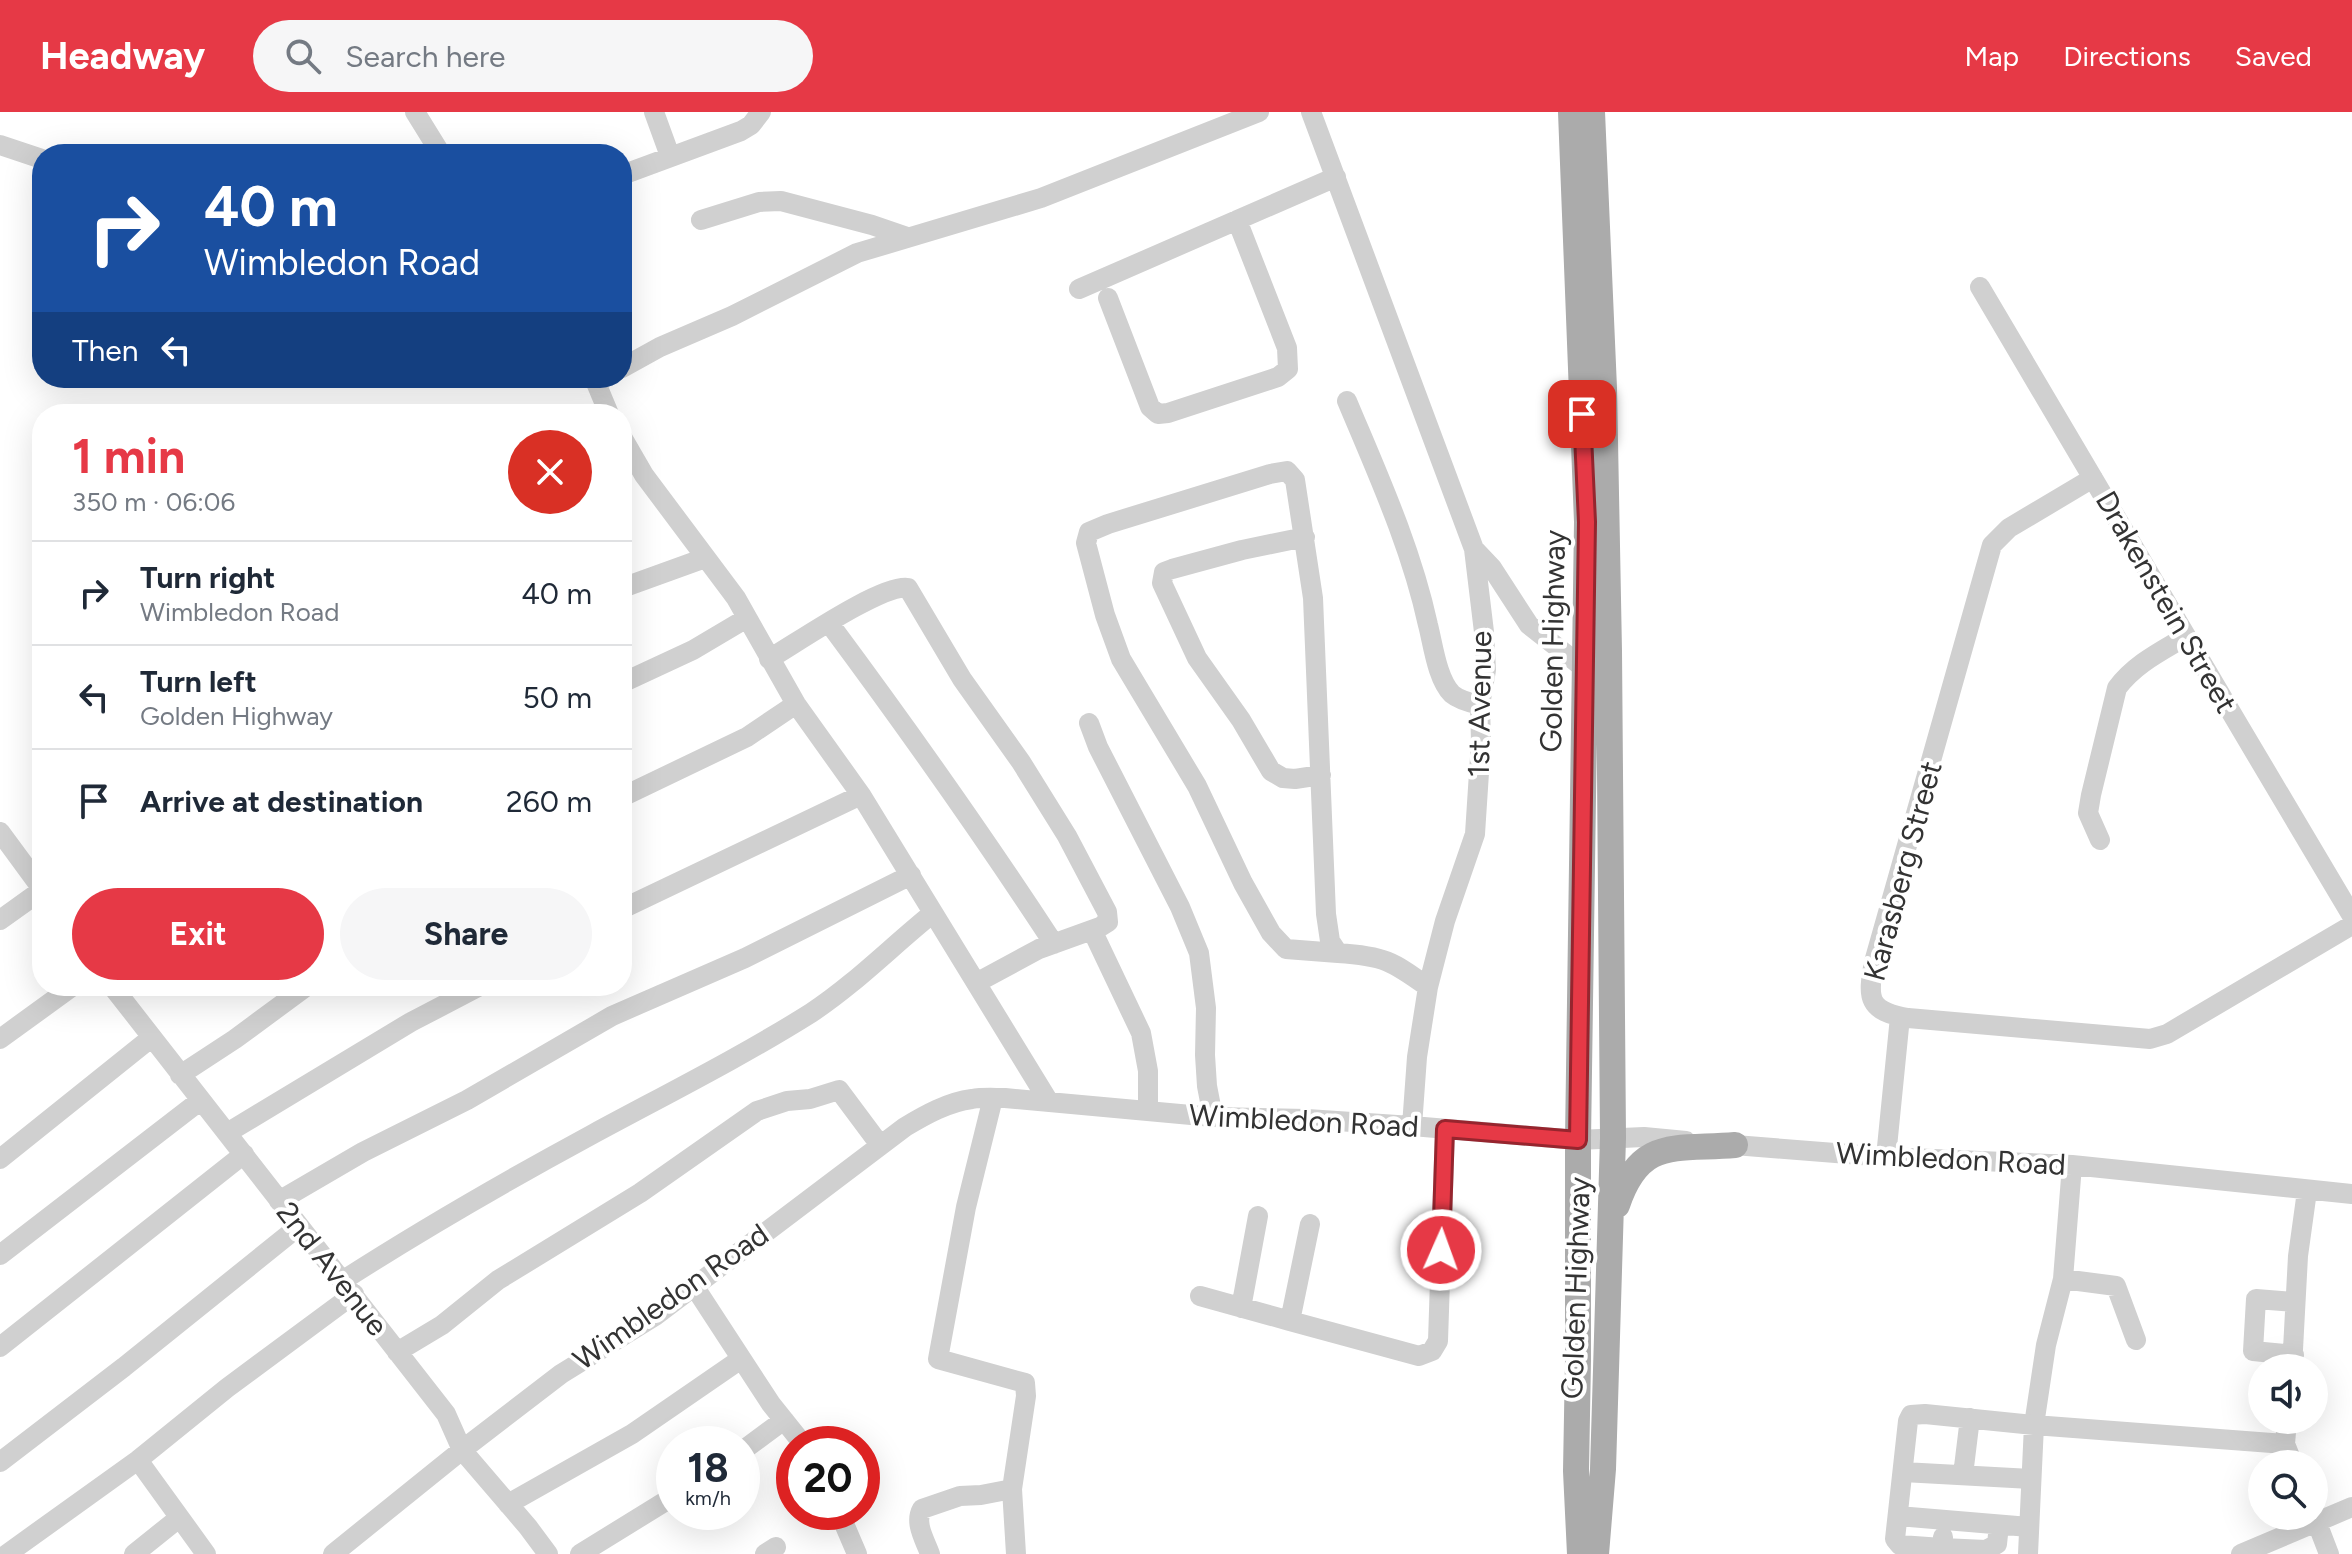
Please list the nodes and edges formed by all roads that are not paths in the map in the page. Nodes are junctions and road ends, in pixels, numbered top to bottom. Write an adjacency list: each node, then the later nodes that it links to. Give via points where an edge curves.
1 (415, 112): 8 (street)
2 (654, 112): 11 (street)
3 (761, 112): 11 (street, via 741,131)
4 (1259, 112): 16 (street, via 1041,198)
5 (1311, 112): 13 (street, 1st Avenue)
6 (1571, 112): 32 (main road, Golden Highway, via 1587,522)
7 (1592, 112): 71 (main road, Golden Highway, via 1604,388)
8 (435, 144)
9 (0, 145): 10 (street)
10 (32, 156)
11 (670, 156): 12 (street)
12 (632, 171)
13 (1336, 177): 15 (street); 25 (street, 1st Avenue)
14 (701, 220): 16 (street, via 759,202 781,201)
15 (1237, 220): 18 (street); 19 (street, via 1287,348 1288,369 1278,377 1158,414 1150,407)
16 (907, 237): 20 (street, via 857,253)
17 (1980, 287): 23 (street, Drakenstein Street)
18 (1079, 289)
19 (1108, 298)
20 (632, 362)
21 (1347, 401): 35 (street, via 1403,535 1445,682 1452,694)
22 (632, 464): 26 (street)
23 (2093, 478): 30 (street, Drakenstein Street); 59 (street, Karasberg Street, via 2009,528 1992,545 1874,962 1871,999 1876,1007)
24 (1305, 537): 37 (street); 37 (street, via 1172,569 1164,572 1162,583 1197,658 1271,771 1295,779); 52 (street, via 1297,484 1287,471 1108,524 1085,539 1121,659 1197,786 1271,933 1286,949)
25 (1474, 549): 32 (street, via 1529,625); 35 (street, 1st Avenue, via 1486,670)
26 (705, 558): 27 (street); 28 (street)
27 (632, 584)
28 (747, 618): 31 (street); 33 (street)
29 (829, 623): 31 (street); 50 (street, via 884,593 908,588 1067,836 1107,912 1108,922); 51 (street, via 989,844)
30 (2185, 637): 41 (street, via 2139,664 2117,688 2088,813); 47 (street, Drakenstein Street)
31 (769, 659): 34 (street)
32 (1585, 669): 72 (main road, Golden Highway)
33 (632, 678)
34 (796, 704): 38 (street, via 747,737); 39 (street)
35 (1480, 705): 54 (street, 1st Avenue, via 1475,834)
36 (1089, 723): 67 (street, via 1199,953)
37 (1321, 775): 52 (street, via 1326,914 1330,941)
38 (632, 792)
39 (861, 795): 43 (street); 45 (street)
40 (0, 832): 42 (street)
41 (2100, 840)
42 (32, 875)
43 (911, 875): 46 (street); 81 (street, via 745,958 612,1016)
44 (32, 896): 48 (street)
45 (632, 904)
46 (933, 913): 53 (street); 89 (street, via 813,1012 499,1187)
47 (2352, 916)
48 (0, 920)
49 (2352, 925): 59 (street, Karasberg Street, via 2159,1037)
50 (1092, 930): 51 (street); 66 (street, via 1141,1033)
51 (1054, 944): 53 (street)
52 (1338, 953): 54 (street, via 1388,959)
53 (976, 983): 65 (street)
54 (1428, 987): 68 (street, 1st Avenue)
55 (59, 996): 61 (street)
56 (120, 996): 60 (street, 2nd Avenue)
57 (293, 996): 62 (street)
58 (461, 996): 70 (street)
59 (1900, 1017): 76 (street)
60 (151, 1038): 62 (street, 2nd Avenue); 77 (street)
61 (0, 1039)
62 (180, 1075): 64 (street, 2nd Avenue)
63 (993, 1098): 65 (street, Wimbledon Road); 73 (street, Wimbledon Road, via 944,1107); 114 (street, via 938,1359 1025,1383)
64 (201, 1100): 70 (street, 2nd Avenue); 86 (street)
65 (1049, 1102): 66 (street, Wimbledon Road)
66 (1148, 1111): 67 (street, Wimbledon Road)
67 (1213, 1117): 68 (street, Wimbledon Road)
68 (1412, 1126): 69 (street, Wimbledon Road)
69 (1445, 1129): 72 (street, Wimbledon Road); 93 (street, via 1438,1341 1432,1351 1419,1356)
70 (227, 1133): 75 (street, 2nd Avenue)
71 (1613, 1138): 72 (street, Wimbledon Road); 74 (street, Wimbledon Road); 84 (main road, Golden Highway)
72 (1578, 1140): 137 (main road, Golden Highway)
73 (880, 1145): 88 (street, Wimbledon Road); 96 (street, via 839,1090 757,1111)
74 (1735, 1145): 76 (street, Wimbledon Road); 84 (main road, via 1653,1153 1629,1175)
75 (244, 1154): 81 (street, 2nd Avenue); 95 (street)
76 (1886, 1157): 78 (street, Wimbledon Road)
77 (0, 1159)
78 (2072, 1165): 79 (street, Wimbledon Road); 87 (street)
79 (2307, 1191): 80 (street, Wimbledon Road); 91 (street)
80 (2352, 1194)
81 (279, 1201): 85 (street, 2nd Avenue)
82 (1258, 1216): 92 (street)
83 (1310, 1224): 93 (street)
84 (1610, 1224): 138 (main road, Golden Highway)
85 (298, 1227): 89 (street, 2nd Avenue); 110 (street)
86 (0, 1255)
87 (2063, 1279): 94 (street, via 2116,1286); 102 (street)
88 (694, 1286): 99 (street); 107 (street, Wimbledon Road, via 561,1374)
89 (348, 1287): 96 (street, 2nd Avenue); 109 (street)
90 (1200, 1296): 92 (street)
91 (2295, 1302): 97 (street, via 2256,1299 2253,1351); 98 (street)
92 (1241, 1308): 93 (street)
93 (1290, 1321)
94 (2136, 1340)
95 (0, 1347)
96 (397, 1352): 107 (street, 2nd Avenue, via 446,1414)
97 (2264, 1354)
98 (2293, 1354)
99 (741, 1359): 101 (street); 115 (street, via 632,1434)
100 (1970, 1418): 102 (street); 111 (street, via 1911,1415); 112 (street)
101 (784, 1420): 103 (street); 105 (street)
102 (2034, 1425): 106 (street); 113 (street)
103 (789, 1426)
104 (2286, 1434): 106 (street)
105 (760, 1438)
106 (2285, 1444): 108 (street)
107 (462, 1450): 115 (street, 2nd Avenue); 131 (street, Wimbledon Road)
108 (2287, 1450)
109 (138, 1460): 120 (street); 128 (street)
110 (0, 1462)
111 (1903, 1472): 112 (street); 119 (street)
112 (1963, 1475): 113 (street)
113 (2031, 1479): 123 (street)
114 (1012, 1489): 135 (street, via 960,1496 922,1509 919,1523); 136 (street)
115 (508, 1504): 132 (street, 2nd Avenue)
116 (656, 1507): 133 (street)
117 (2352, 1507): 118 (street)
118 (2328, 1514)
119 (1898, 1516): 121 (street); 127 (street, via 1895,1539 1900,1545)
120 (179, 1518): 129 (street); 130 (street)
121 (1943, 1521): 122 (street); 127 (street)
122 (1999, 1525): 123 (street); 127 (street, via 1992,1548)
123 (2029, 1527): 139 (street)
124 (847, 1530): 134 (street)
125 (2290, 1530): 140 (street)
126 (2320, 1530): 141 (street)
127 (1942, 1551)
128 (7, 1554)
129 (134, 1554)
130 (206, 1554)
131 (333, 1554)
132 (548, 1554)
133 (580, 1554)
134 (857, 1554)
135 (930, 1554)
136 (1016, 1554)
137 (1580, 1554)
138 (1596, 1554)
139 (2028, 1554)
140 (2241, 1554)
141 (2329, 1554)

